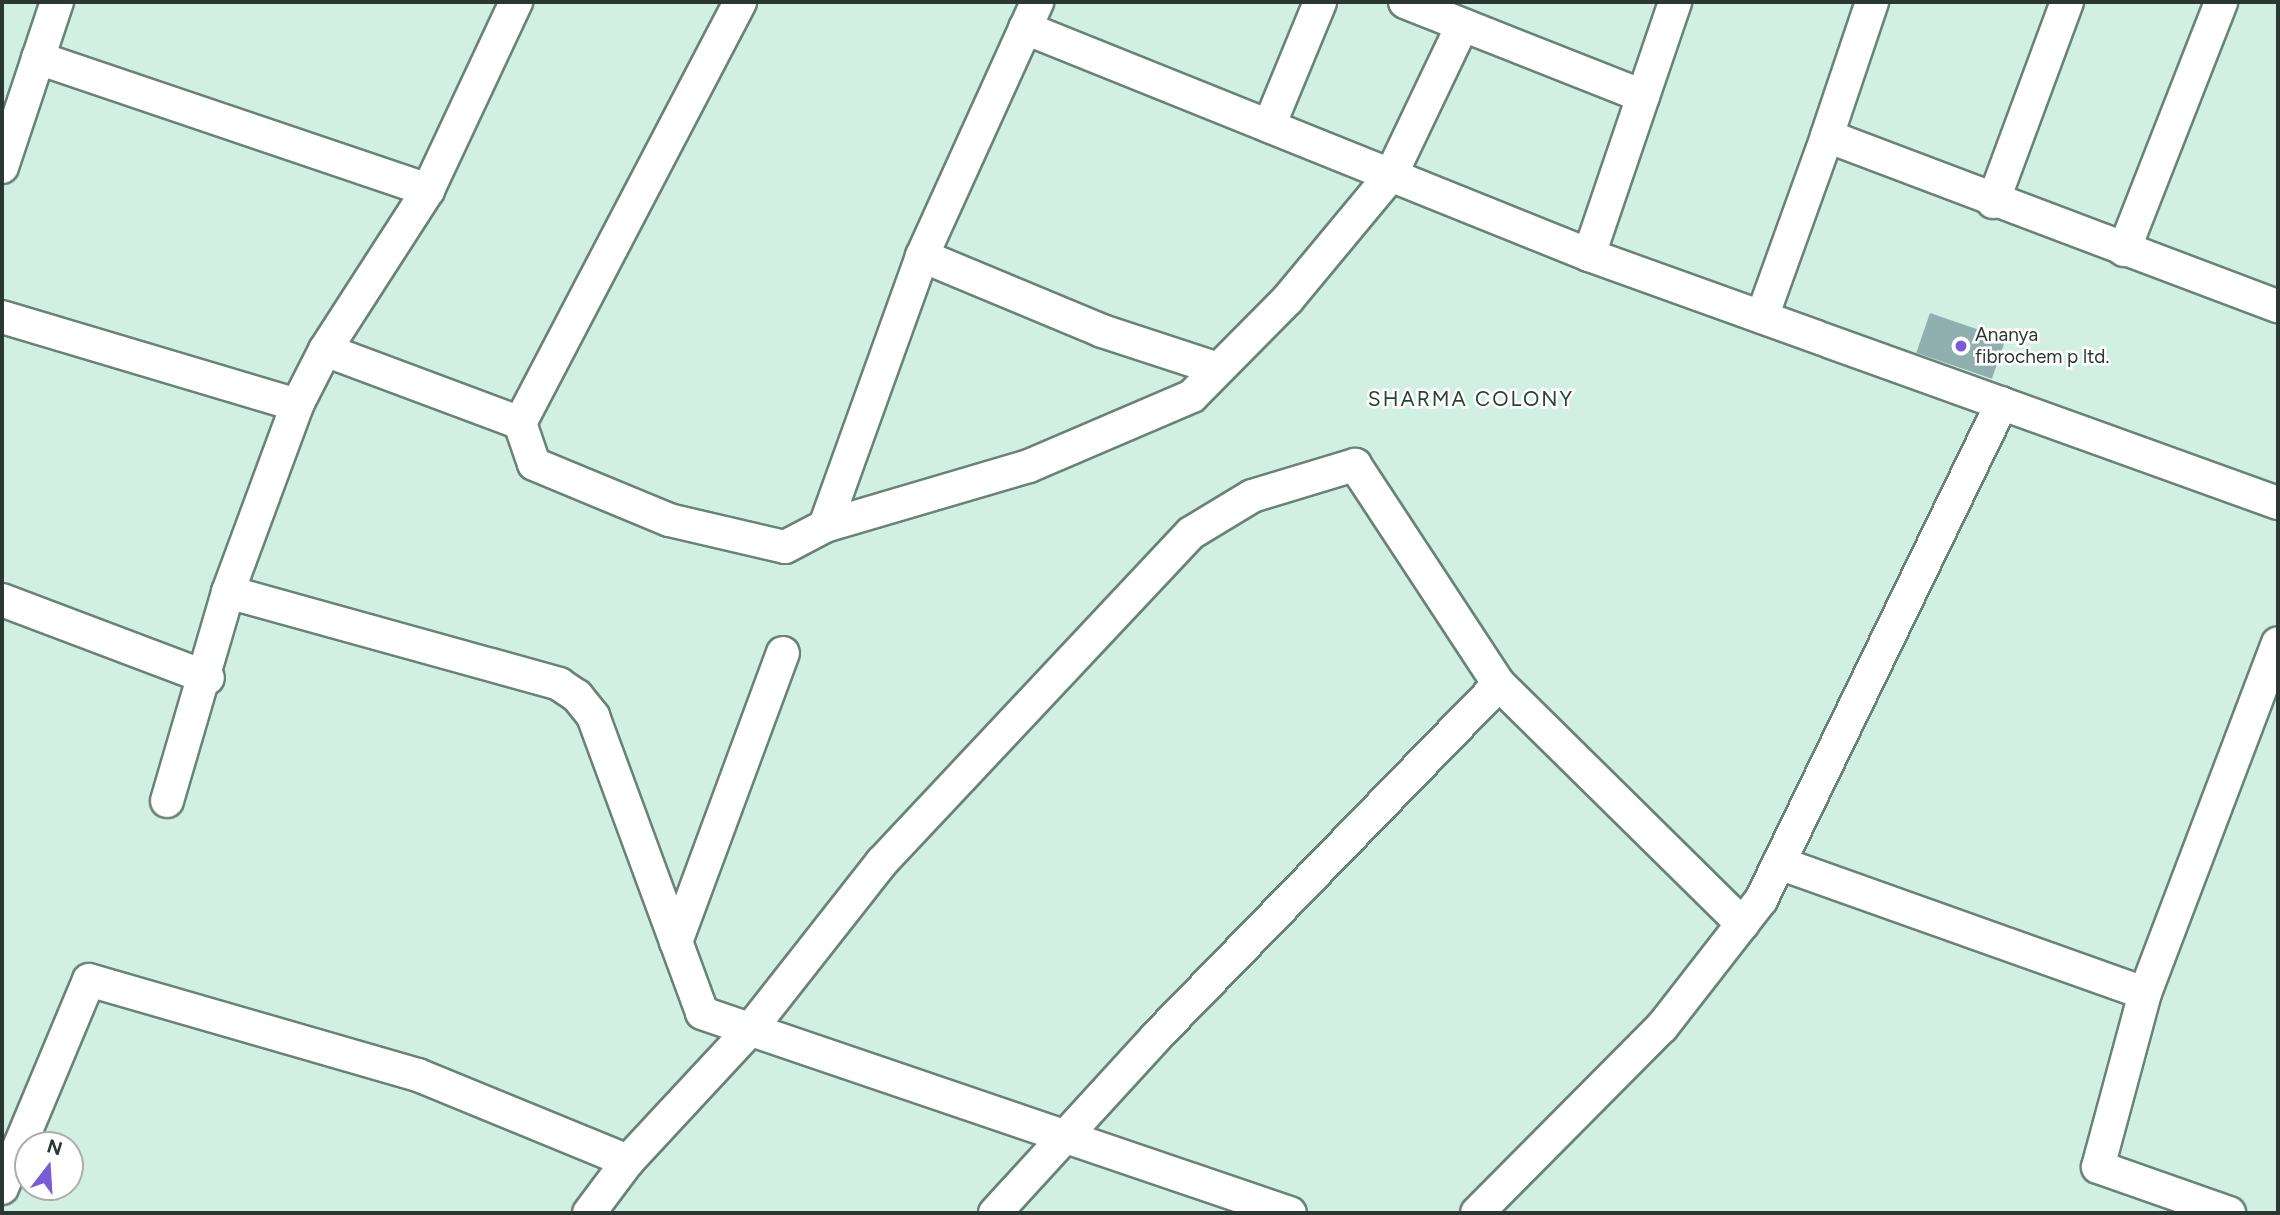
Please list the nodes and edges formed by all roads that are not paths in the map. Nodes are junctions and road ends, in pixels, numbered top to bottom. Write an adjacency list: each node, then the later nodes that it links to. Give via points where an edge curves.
1 (57, 2): 12 (street)
2 (516, 2): 18 (street)
3 (740, 2): 30 (street)
4 (1320, 2): 14 (street)
5 (1405, 2): 11 (street)
6 (1675, 2): 13 (street)
7 (1872, 2): 15 (street)
8 (2067, 2): 19 (street)
9 (2221, 2): 20 (street)
10 (1031, 15): 14 (street); 22 (street)
11 (1461, 27): 13 (street); 17 (street)
12 (38, 58): 16 (street); 18 (street)
13 (1643, 96): 21 (street)
14 (1269, 126): 17 (street)
15 (1827, 136): 19 (street); 25 (street)
16 (2, 167)
17 (1391, 175): 21 (street); 27 (street, via 1288,299)
18 (428, 190): 26 (street)
19 (1993, 202): 20 (street)
20 (2124, 250): 23 (street)
21 (1589, 255): 25 (street)
22 (922, 256): 27 (street, via 1102,331); 32 (street)
23 (2278, 306)
24 (2, 317): 29 (street)
25 (1762, 317): 28 (street)
26 (325, 350): 29 (street); 30 (street)
27 (1219, 369): 32 (street, via 1192,396 1029,466)
28 (2001, 403): 31 (street); 40 (street)
29 (298, 405): 33 (street)
30 (520, 424): 32 (street, via 534,464 669,520 785,547)
31 (2278, 503)
32 (825, 526)
33 (228, 592): 37 (street); 42 (street, via 559,684 577,696 593,716)
34 (2, 600): 37 (street)
35 (2278, 643): 43 (street)
36 (783, 653): 42 (street)
37 (208, 678): 39 (street)
38 (1499, 684): 41 (street); 44 (street, via 1354,465 1252,496 1191,533 883,862); 45 (street)
39 (167, 801)
40 (1779, 863): 41 (street); 43 (street)
41 (1742, 924): 51 (street, via 1662,1027)
42 (676, 942): 44 (street, via 702,1013)
43 (2145, 993): 52 (street, via 2098,1167)
44 (749, 1031): 45 (street); 46 (street)
45 (1068, 1136): 49 (street); 50 (street)
46 (628, 1161): 47 (street, via 418,1075 89,980); 48 (street)
47 (2, 1188)
48 (589, 1213)
49 (995, 1213)
50 (1290, 1213)
51 (1477, 1213)
52 (2229, 1213)

